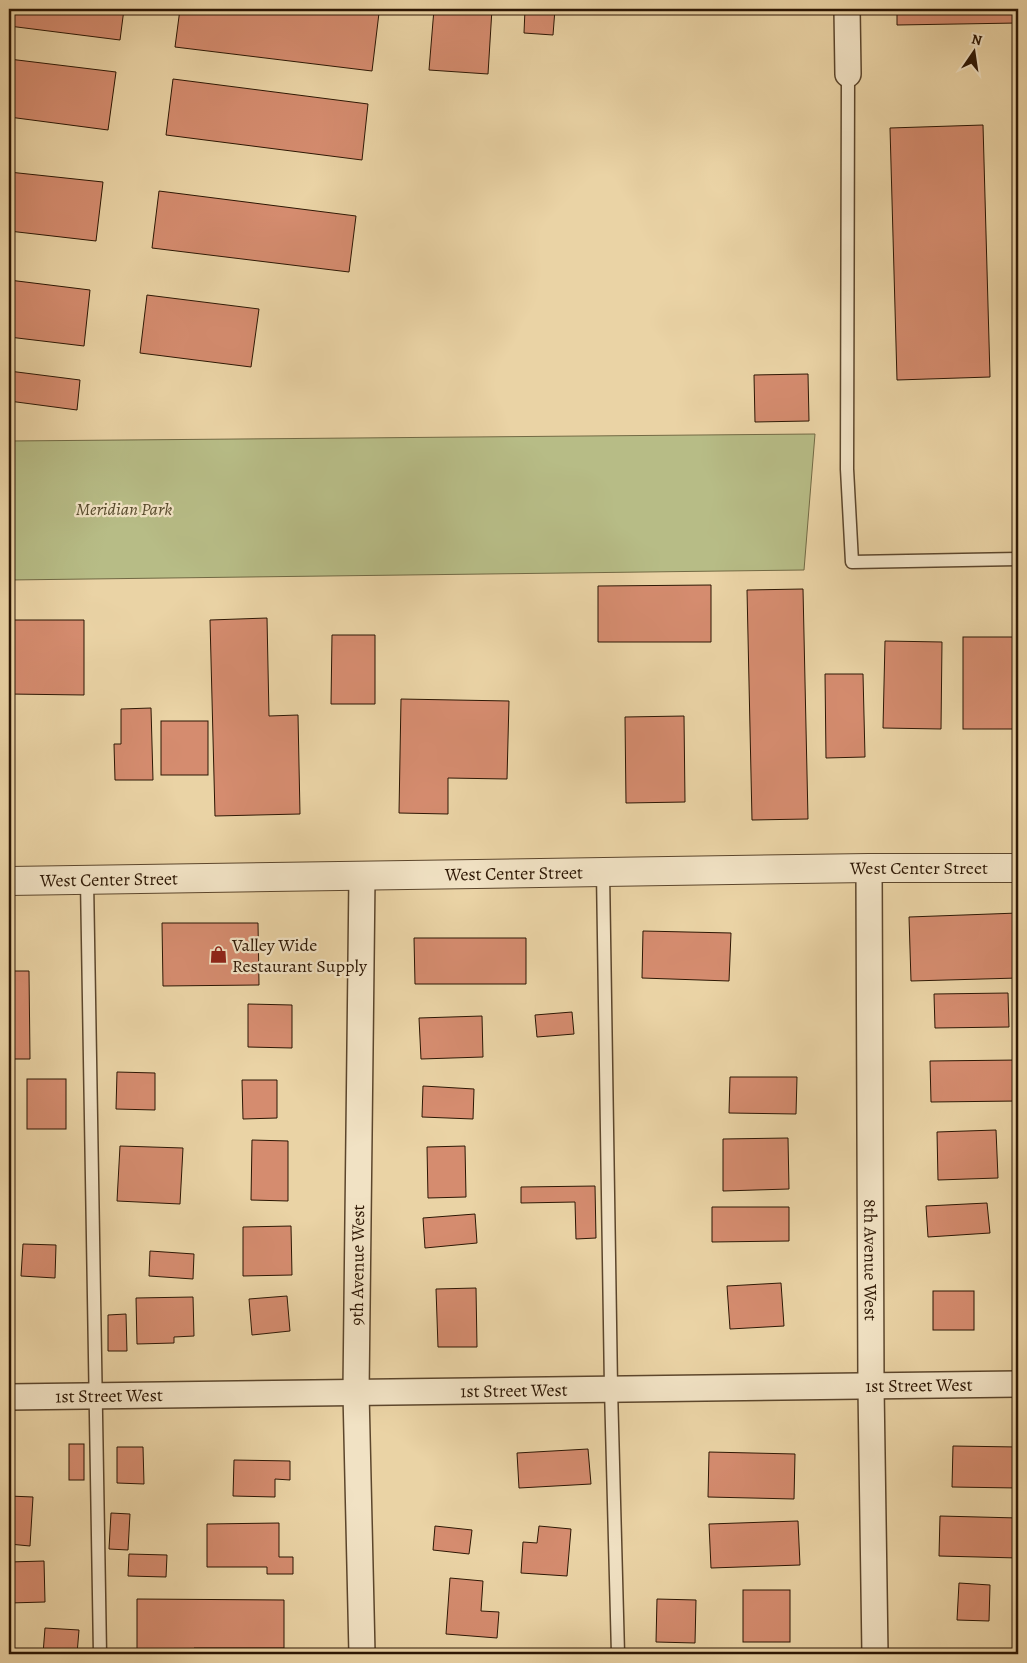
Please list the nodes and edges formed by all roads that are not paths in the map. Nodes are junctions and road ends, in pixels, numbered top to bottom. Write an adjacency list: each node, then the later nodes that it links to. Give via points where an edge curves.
1 (847, 9): 2 (street)
2 (848, 74): 3 (lane, via 847,469 852,562)
3 (1018, 559)
4 (869, 868): 5 (street, West Center Street); 6 (street, West Center Street); 11 (street, 8th Avenue West)
5 (1018, 868)
6 (603, 872): 7 (street, West Center Street); 12 (lane)
7 (362, 876): 8 (street, West Center Street); 13 (street, 9th Avenue West)
8 (87, 880): 9 (street, West Center Street); 14 (lane)
9 (9, 881)
10 (1018, 1384): 11 (street, 1st Street West)
11 (871, 1387): 12 (street, 1st Street West); 19 (street, 8th Avenue West)
12 (611, 1388): 13 (street, 1st Street West); 18 (lane)
13 (356, 1392): 14 (street, 1st Street West); 17 (street, 9th Avenue West)
14 (95, 1396): 15 (street, 1st Street West); 16 (lane)
15 (9, 1397)
16 (100, 1654)
17 (362, 1654)
18 (618, 1654)
19 (875, 1654)

